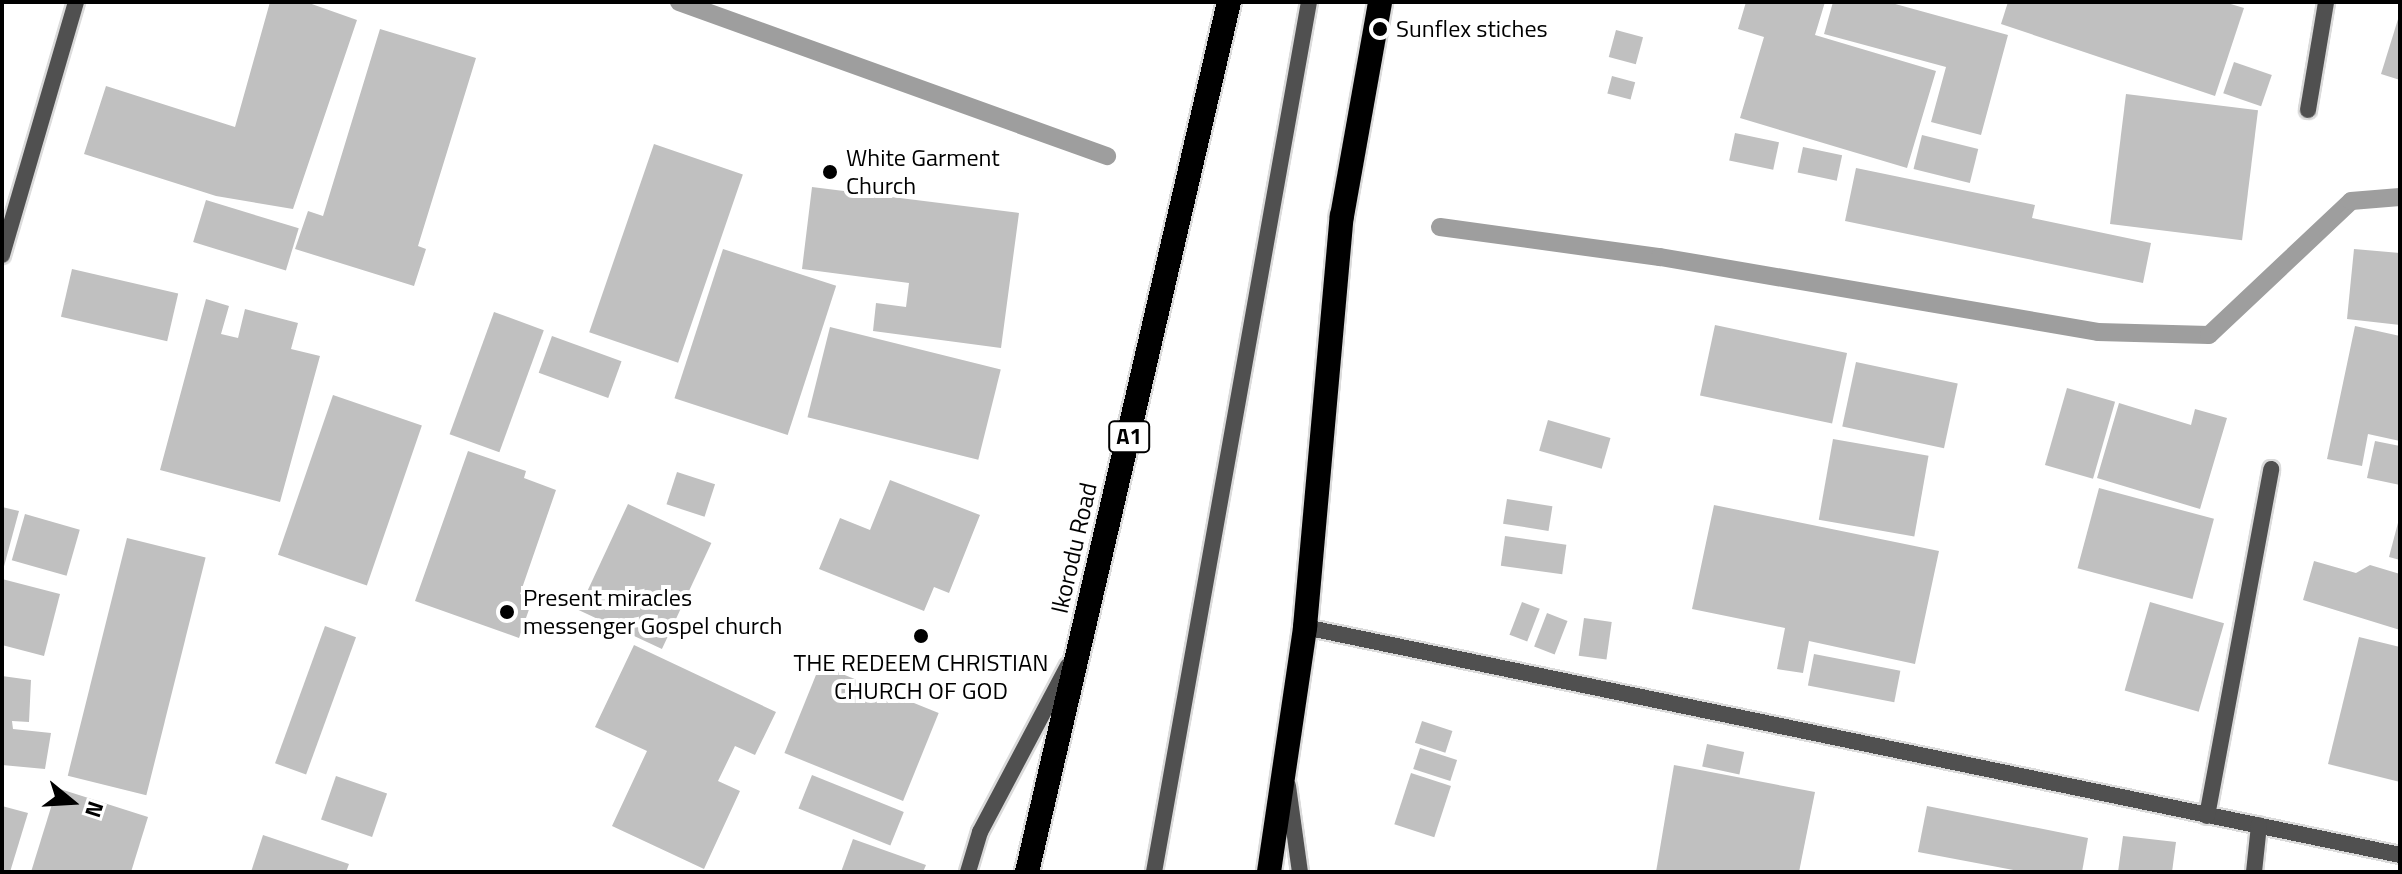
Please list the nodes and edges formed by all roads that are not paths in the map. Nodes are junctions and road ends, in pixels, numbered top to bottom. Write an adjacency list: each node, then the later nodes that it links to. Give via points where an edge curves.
1 (76, 2): 7 (street)
2 (1229, 2): 10 (highway, Ikorodu Road / A1)
3 (1309, 2): 17 (street)
4 (1380, 2): 9 (highway, via 1342,216)
5 (2326, 2): 6 (street)
6 (2308, 110)
7 (2, 255)
8 (2271, 469): 12 (street)
9 (1305, 627): 11 (highway); 12 (street)
10 (1082, 640): 15 (street, via 980,832); 16 (highway, Ikorodu Road / A1)
11 (1285, 765): 18 (highway); 19 (street)
12 (2207, 816): 13 (street)
13 (2259, 825): 14 (street); 20 (street)
14 (2400, 855)
15 (968, 872)
16 (1027, 872)
17 (1154, 872)
18 (1269, 872)
19 (1300, 872)
20 (2254, 872)

